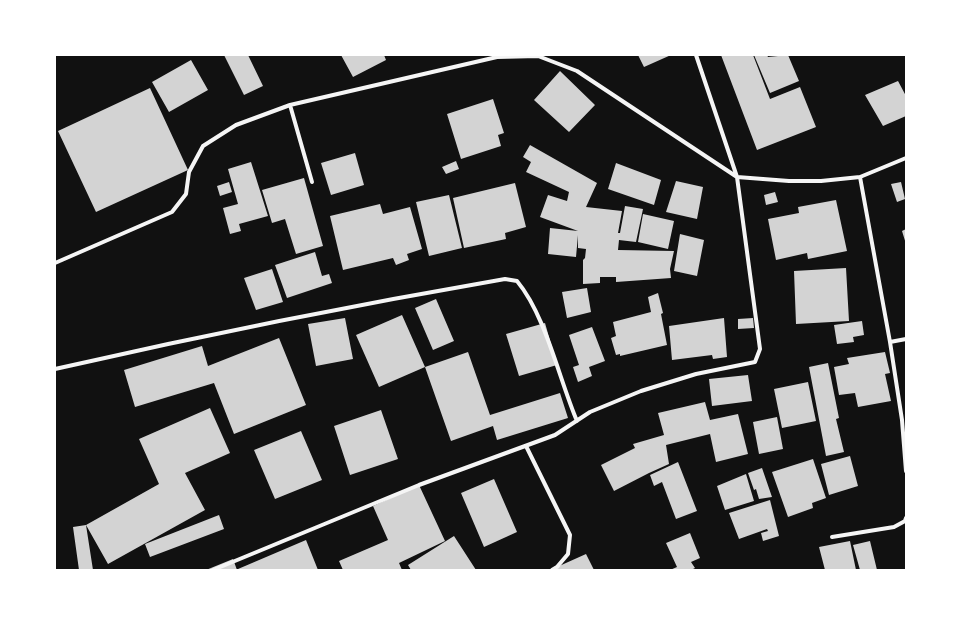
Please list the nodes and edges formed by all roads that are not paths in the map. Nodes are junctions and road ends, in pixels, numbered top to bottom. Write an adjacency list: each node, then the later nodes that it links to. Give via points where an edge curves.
1 (696, 55): 4 (street)
2 (290, 105): 4 (street, via 496,57 538,56 577,71); 6 (street); 7 (street, via 236,125 203,146 189,172 186,194 172,212)
3 (906, 158): 5 (street)
4 (737, 177): 5 (street, via 814,181); 11 (street, via 760,350 755,362 696,374 641,391 590,412)
5 (860, 178): 9 (street)
6 (312, 182)
7 (55, 263)
8 (906, 339): 9 (street)
9 (890, 342): 13 (street, via 902,420)
10 (55, 369): 11 (street, via 201,336 505,279 517,281 525,291 547,338)
11 (577, 421): 12 (street, via 555,435)
12 (526, 446): 16 (street, via 419,485); 17 (street, via 570,535 568,554)
13 (906, 471)
14 (906, 518): 15 (street, via 894,527)
15 (832, 537)
16 (213, 570)
17 (552, 570)

